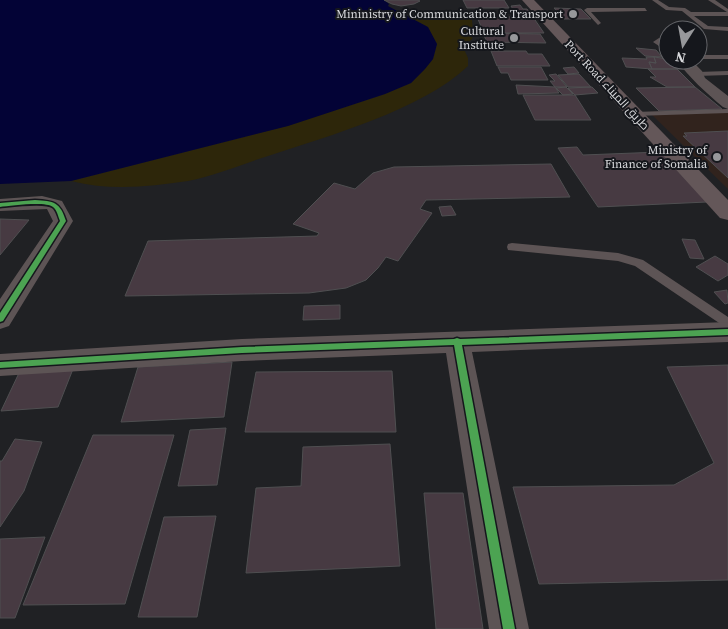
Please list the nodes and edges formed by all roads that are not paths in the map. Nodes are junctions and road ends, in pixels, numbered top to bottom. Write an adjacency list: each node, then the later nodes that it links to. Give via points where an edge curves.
1 (528, 0): 18 (main road, Port Road طريق الميناء)
2 (655, 0): 8 (lane, via 668,9 683,9)
3 (710, 0): 7 (lane)
4 (609, 5): 6 (lane)
5 (632, 5): 6 (lane, via 642,10)
6 (614, 10): 9 (lane, via 587,10)
7 (728, 12): 8 (lane)
8 (691, 14): 10 (lane, via 706,28)
9 (598, 23)
10 (728, 29)
11 (708, 56): 12 (lane)
12 (728, 57)
13 (693, 70): 14 (street)
14 (697, 74): 15 (lane); 16 (street)
15 (728, 74)
16 (728, 104)
17 (728, 111): 18 (lane)
18 (634, 114): 20 (main road, Port Road طريق الميناء)
19 (0, 205): 22 (street, via 52,204 64,221)
20 (728, 213)
21 (512, 247): 23 (lane, via 618,257 639,263)
22 (0, 319)
23 (728, 324)
24 (728, 332): 25 (street)
25 (457, 341): 26 (street); 27 (street)
26 (0, 365)
27 (509, 629)

